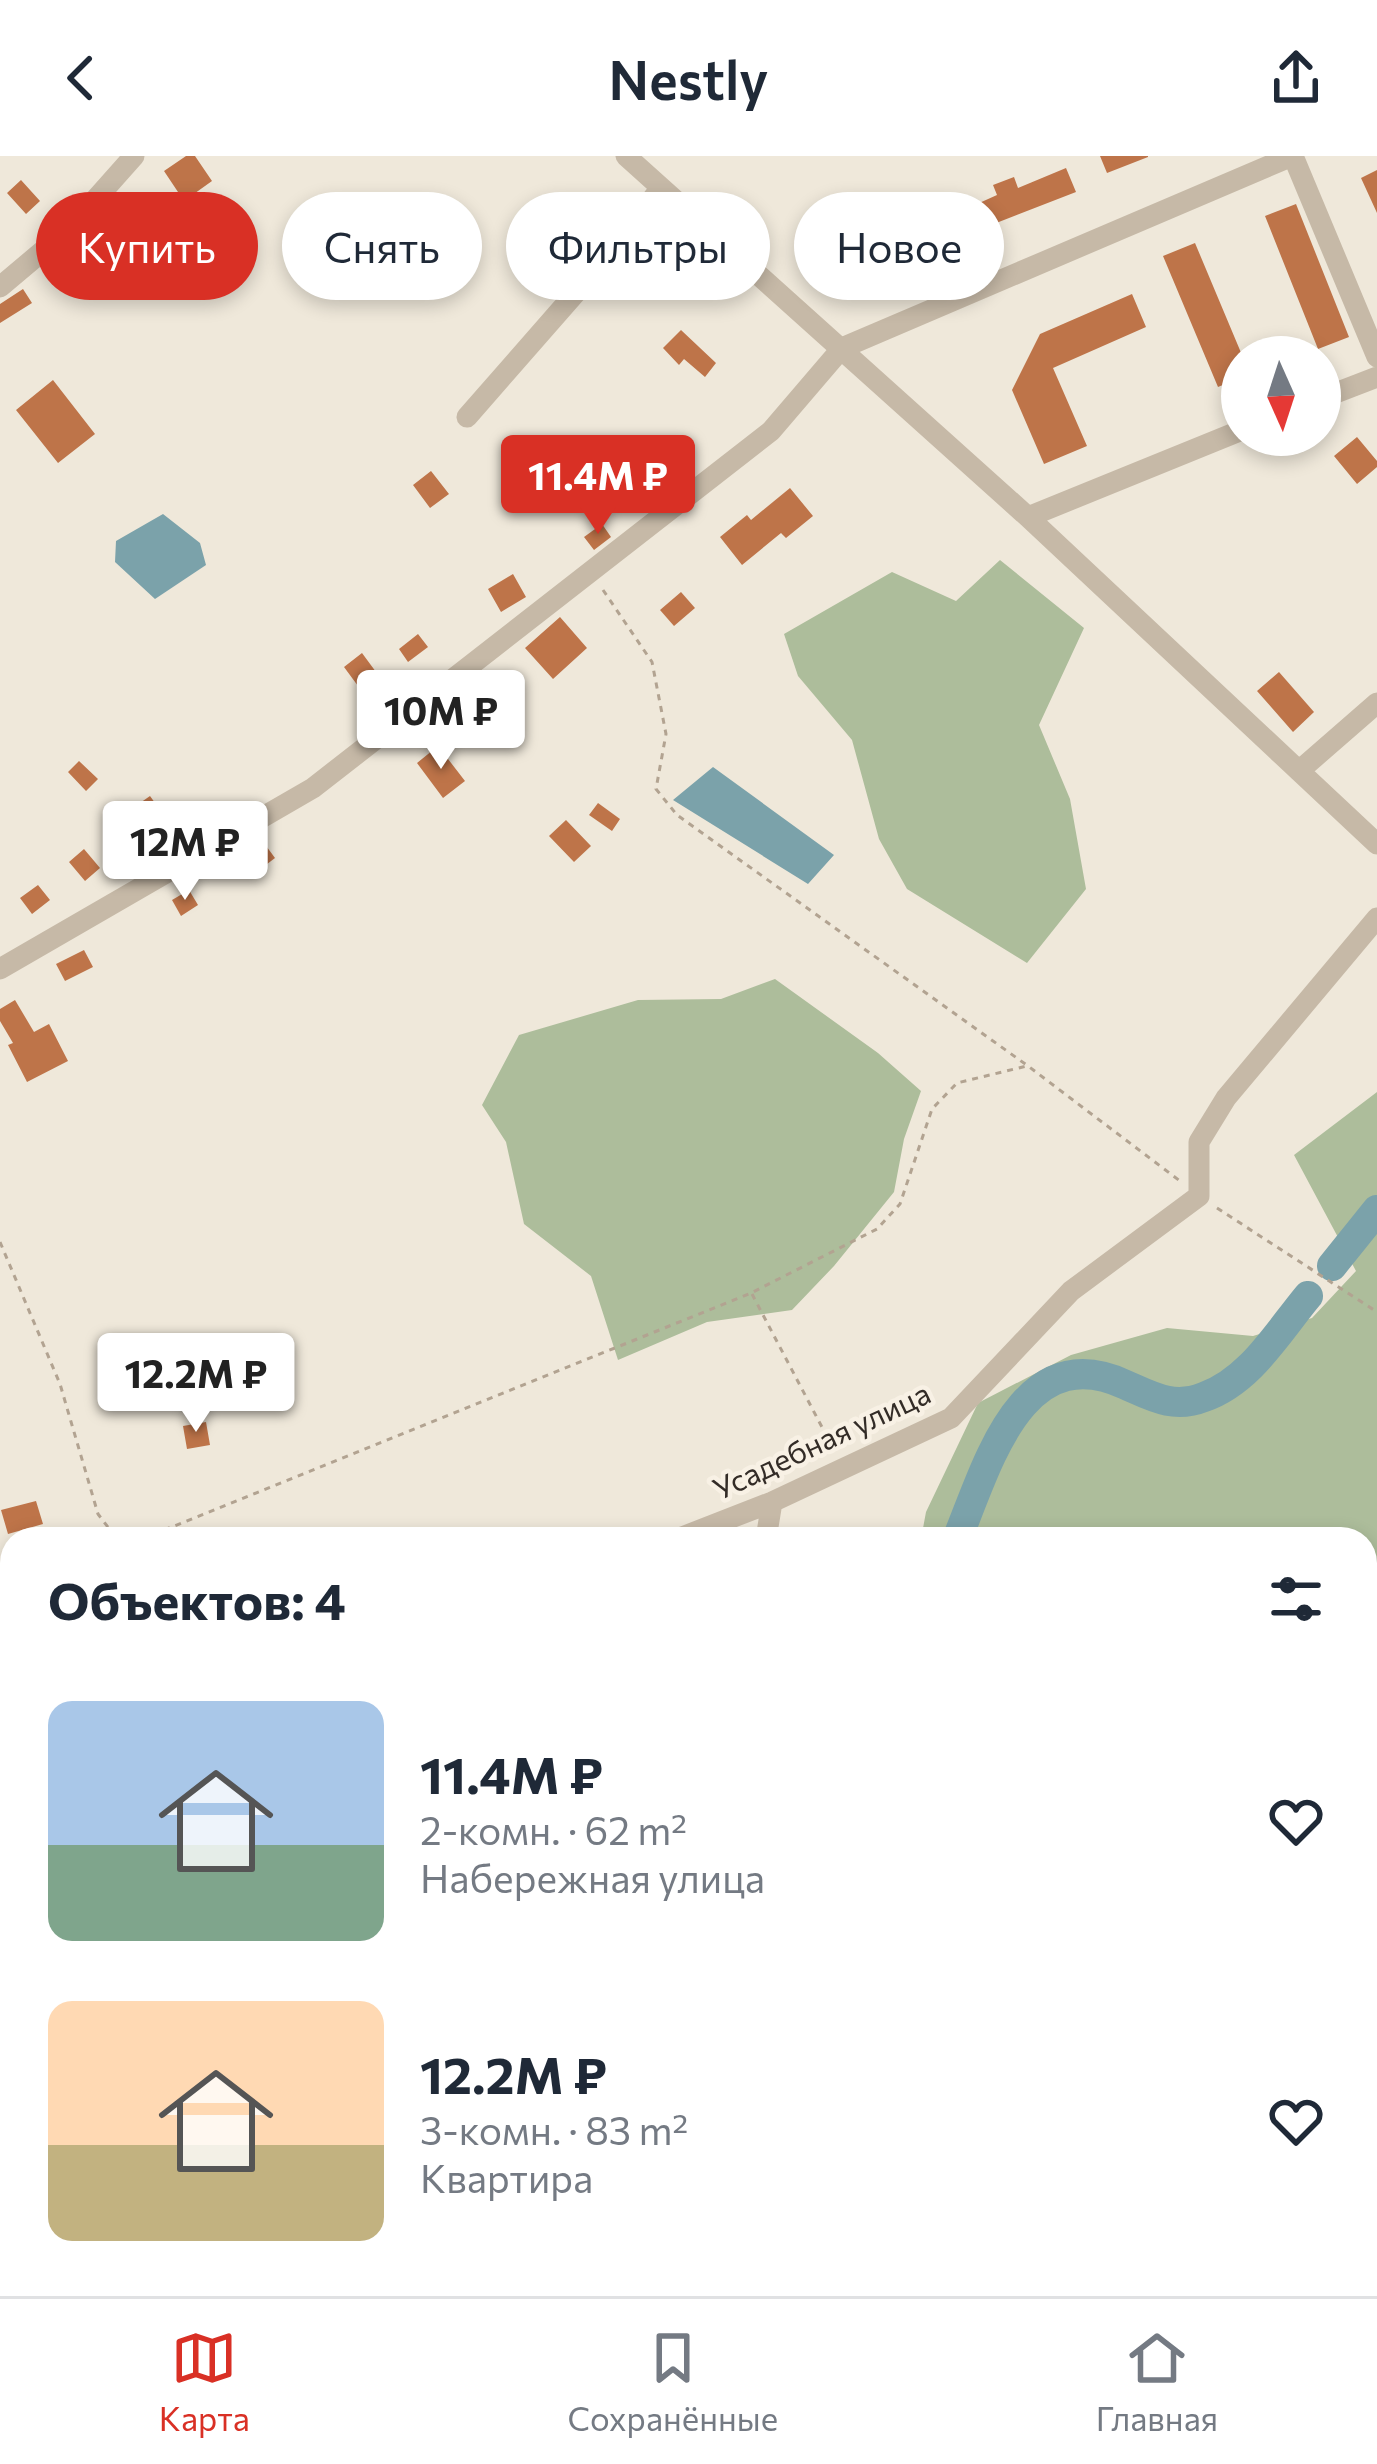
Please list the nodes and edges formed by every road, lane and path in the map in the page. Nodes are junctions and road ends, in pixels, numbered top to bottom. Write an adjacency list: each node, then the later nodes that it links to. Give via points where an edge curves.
1 (134, 156): 5 (street, via 70,228)
2 (626, 156): 4 (street)
3 (1293, 156): 6 (street); 7 (street)
4 (659, 189): 6 (street); 10 (street)
5 (0, 286)
6 (842, 348): 12 (street); 13 (street, via 771,431)
7 (1377, 356)
8 (1367, 381): 9 (street)
9 (1377, 404)
10 (467, 417)
11 (1221, 439): 12 (street)
12 (1028, 517): 15 (street)
13 (590, 575): 18 (street, via 314,788); 19 (path, via 652,662 666,734 656,789 677,815)
14 (1377, 703): 15 (street)
15 (1299, 771): 16 (street)
16 (1377, 844)
17 (1377, 918): 20 (street, via 1226,1098 1198,1142)
18 (0, 969)
19 (1028, 1066): 20 (path); 22 (path, via 957,1083 932,1109 900,1204 877,1229)
20 (1199, 1196): 23 (path); 24 (street, Усадебная улица, via 1071,1291 951,1418)
21 (0, 1241): 26 (path)
22 (751, 1293): 24 (path); 27 (path)
23 (1377, 1312)
24 (844, 1468): 25 (street, Усадебная улица)
25 (772, 1502): 28 (street, Усадебная улица); 29 (street)
26 (108, 1527)
27 (172, 1527)
28 (707, 1527)
29 (768, 1527)

